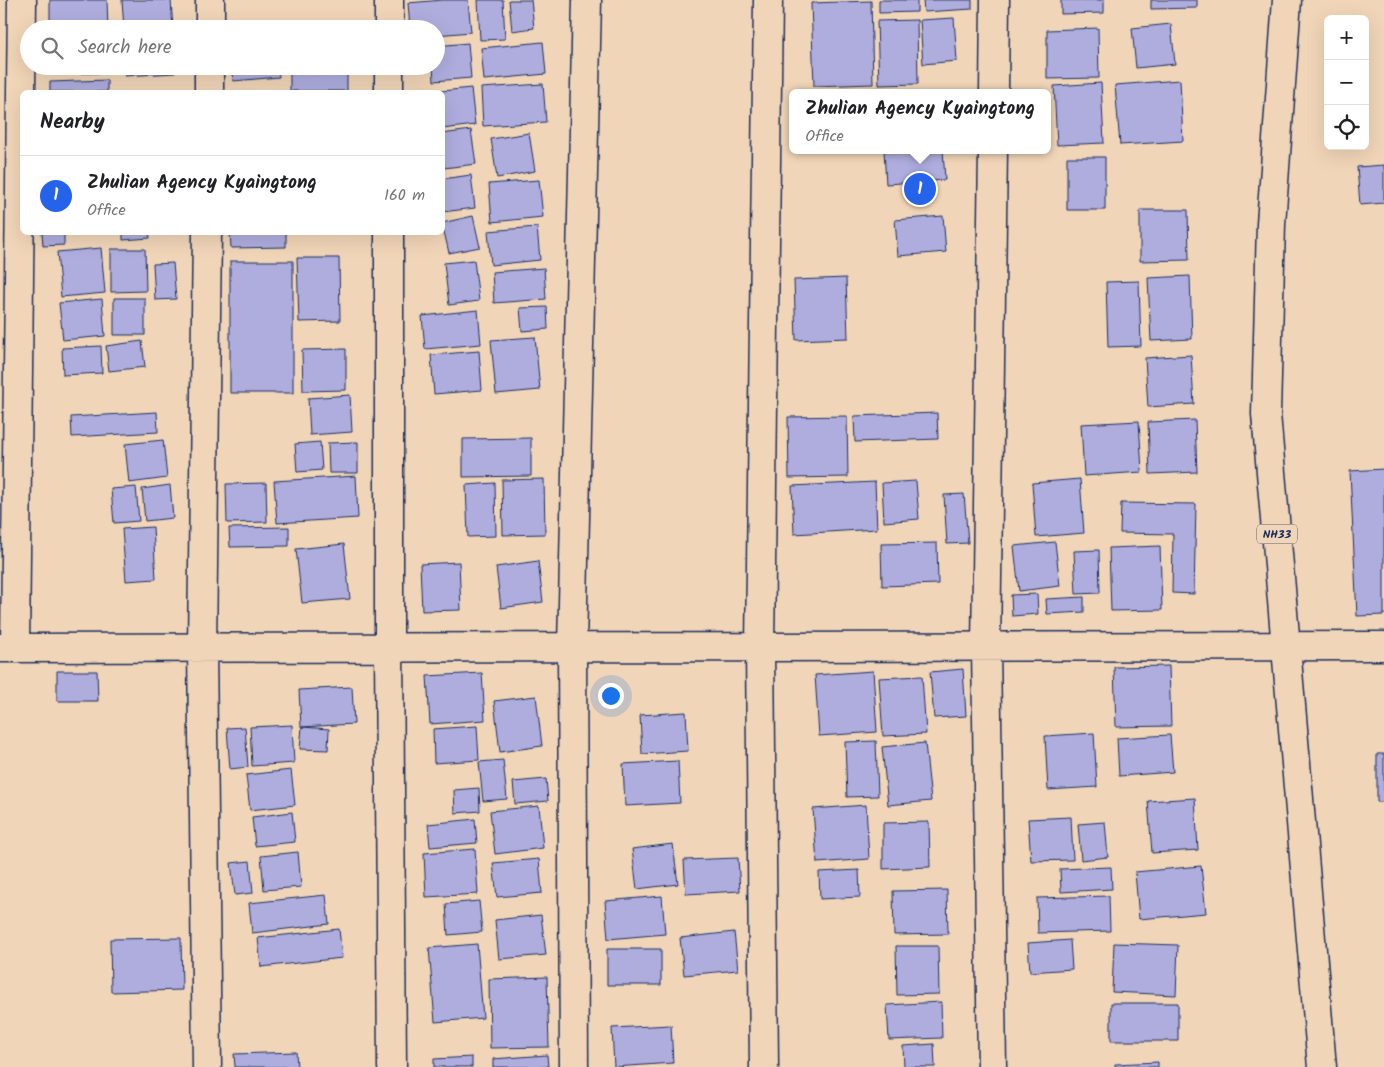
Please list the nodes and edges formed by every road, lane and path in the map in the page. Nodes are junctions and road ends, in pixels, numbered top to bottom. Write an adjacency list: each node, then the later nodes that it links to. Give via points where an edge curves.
1 (22, 0): 8 (main road)
2 (210, 0): 9 (main road)
3 (389, 0): 10 (main road)
4 (587, 0): 25 (main road)
5 (768, 0): 26 (main road)
6 (995, 0): 14 (main road)
7 (1287, 0): 22 (main road, NH33, via 1271,224 1266,414)
8 (22, 20)
9 (210, 20)
10 (389, 20)
11 (20, 75): 15 (main road)
12 (209, 75): 16 (main road)
13 (389, 75): 17 (main road)
14 (994, 89)
15 (20, 90)
16 (209, 90)
17 (389, 90)
18 (20, 93): 28 (main road)
19 (993, 154): 27 (main road)
20 (207, 235): 29 (main road)
21 (389, 235): 24 (main road)
22 (1287, 646): 23 (main road); 27 (main road); 35 (main road, NH33)
23 (1384, 646)
24 (389, 647): 25 (main road); 29 (main road); 31 (main road)
25 (572, 647): 26 (main road); 32 (main road)
26 (760, 647): 27 (main road); 33 (main road)
27 (986, 647): 34 (main road)
28 (8, 648): 29 (main road)
29 (202, 648): 30 (main road)
30 (207, 1067)
31 (392, 1067)
32 (574, 1067)
33 (764, 1067)
34 (992, 1067)
35 (1322, 1067)

